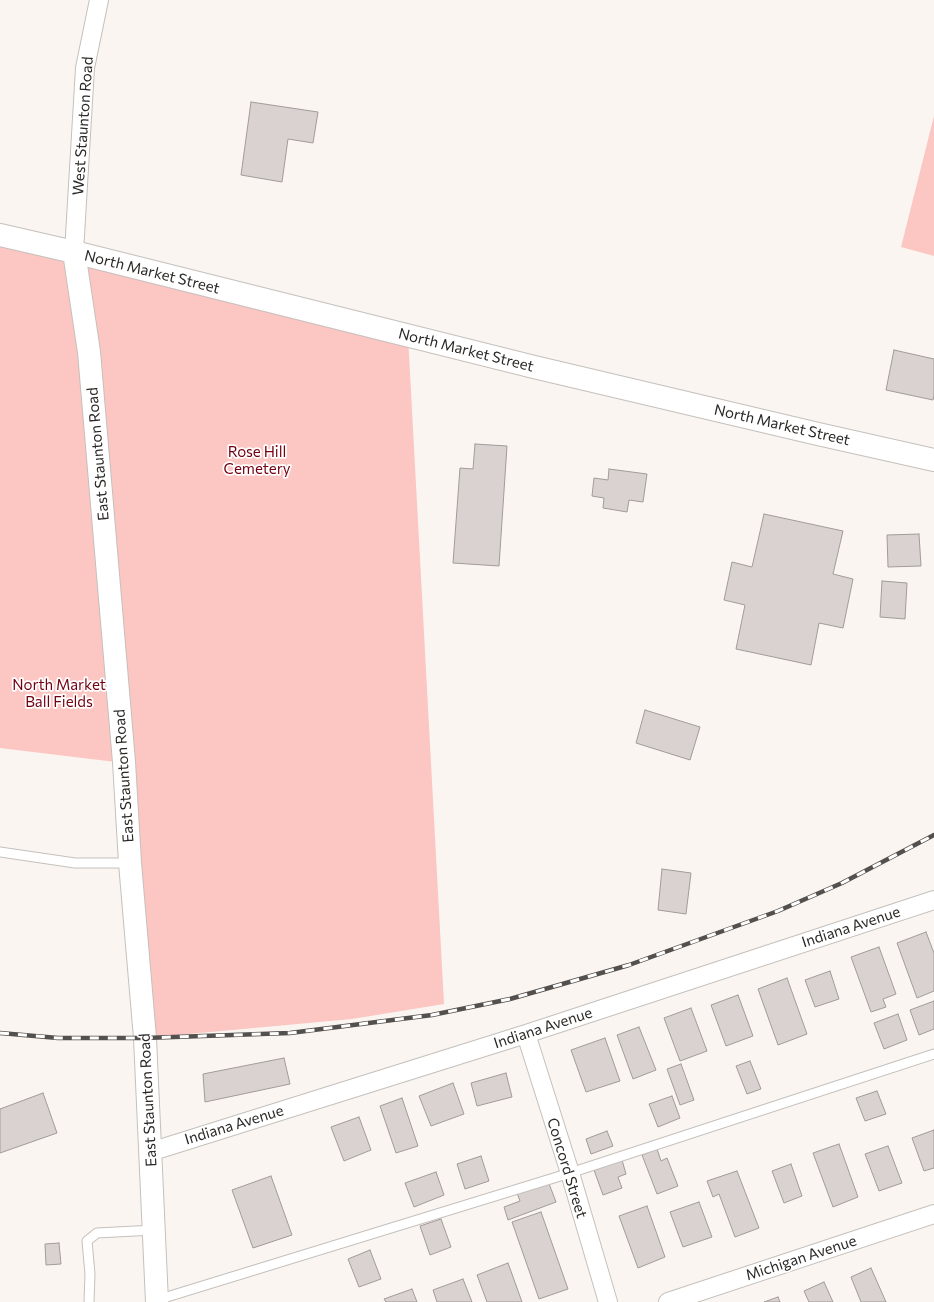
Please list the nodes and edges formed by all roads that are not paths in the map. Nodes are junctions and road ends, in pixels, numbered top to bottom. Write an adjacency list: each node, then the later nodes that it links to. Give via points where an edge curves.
1 (99, 0): 3 (street, West Staunton Road, via 85,68)
2 (0, 235): 3 (main road, North Market Street)
3 (74, 252): 4 (main road, North Market Street, via 534,367); 6 (main road, East Staunton Road, via 89,352 124,762)
4 (934, 460)
5 (0, 852): 6 (lane, via 75,863)
6 (130, 863): 10 (main road, East Staunton Road, via 145,1038)
7 (934, 900): 8 (street, Indiana Avenue)
8 (526, 1034): 10 (street, Indiana Avenue); 11 (street, Concord Street)
9 (934, 1054): 11 (lane)
10 (150, 1152): 13 (main road, East Staunton Road)
11 (570, 1173): 14 (lane); 16 (street, Concord Street)
12 (934, 1214): 17 (street, Michigan Avenue)
13 (154, 1230): 14 (main road, East Staunton Road); 15 (lane, via 97,1233 87,1241)
14 (157, 1301)
15 (89, 1302)
16 (608, 1302)
17 (668, 1302)

